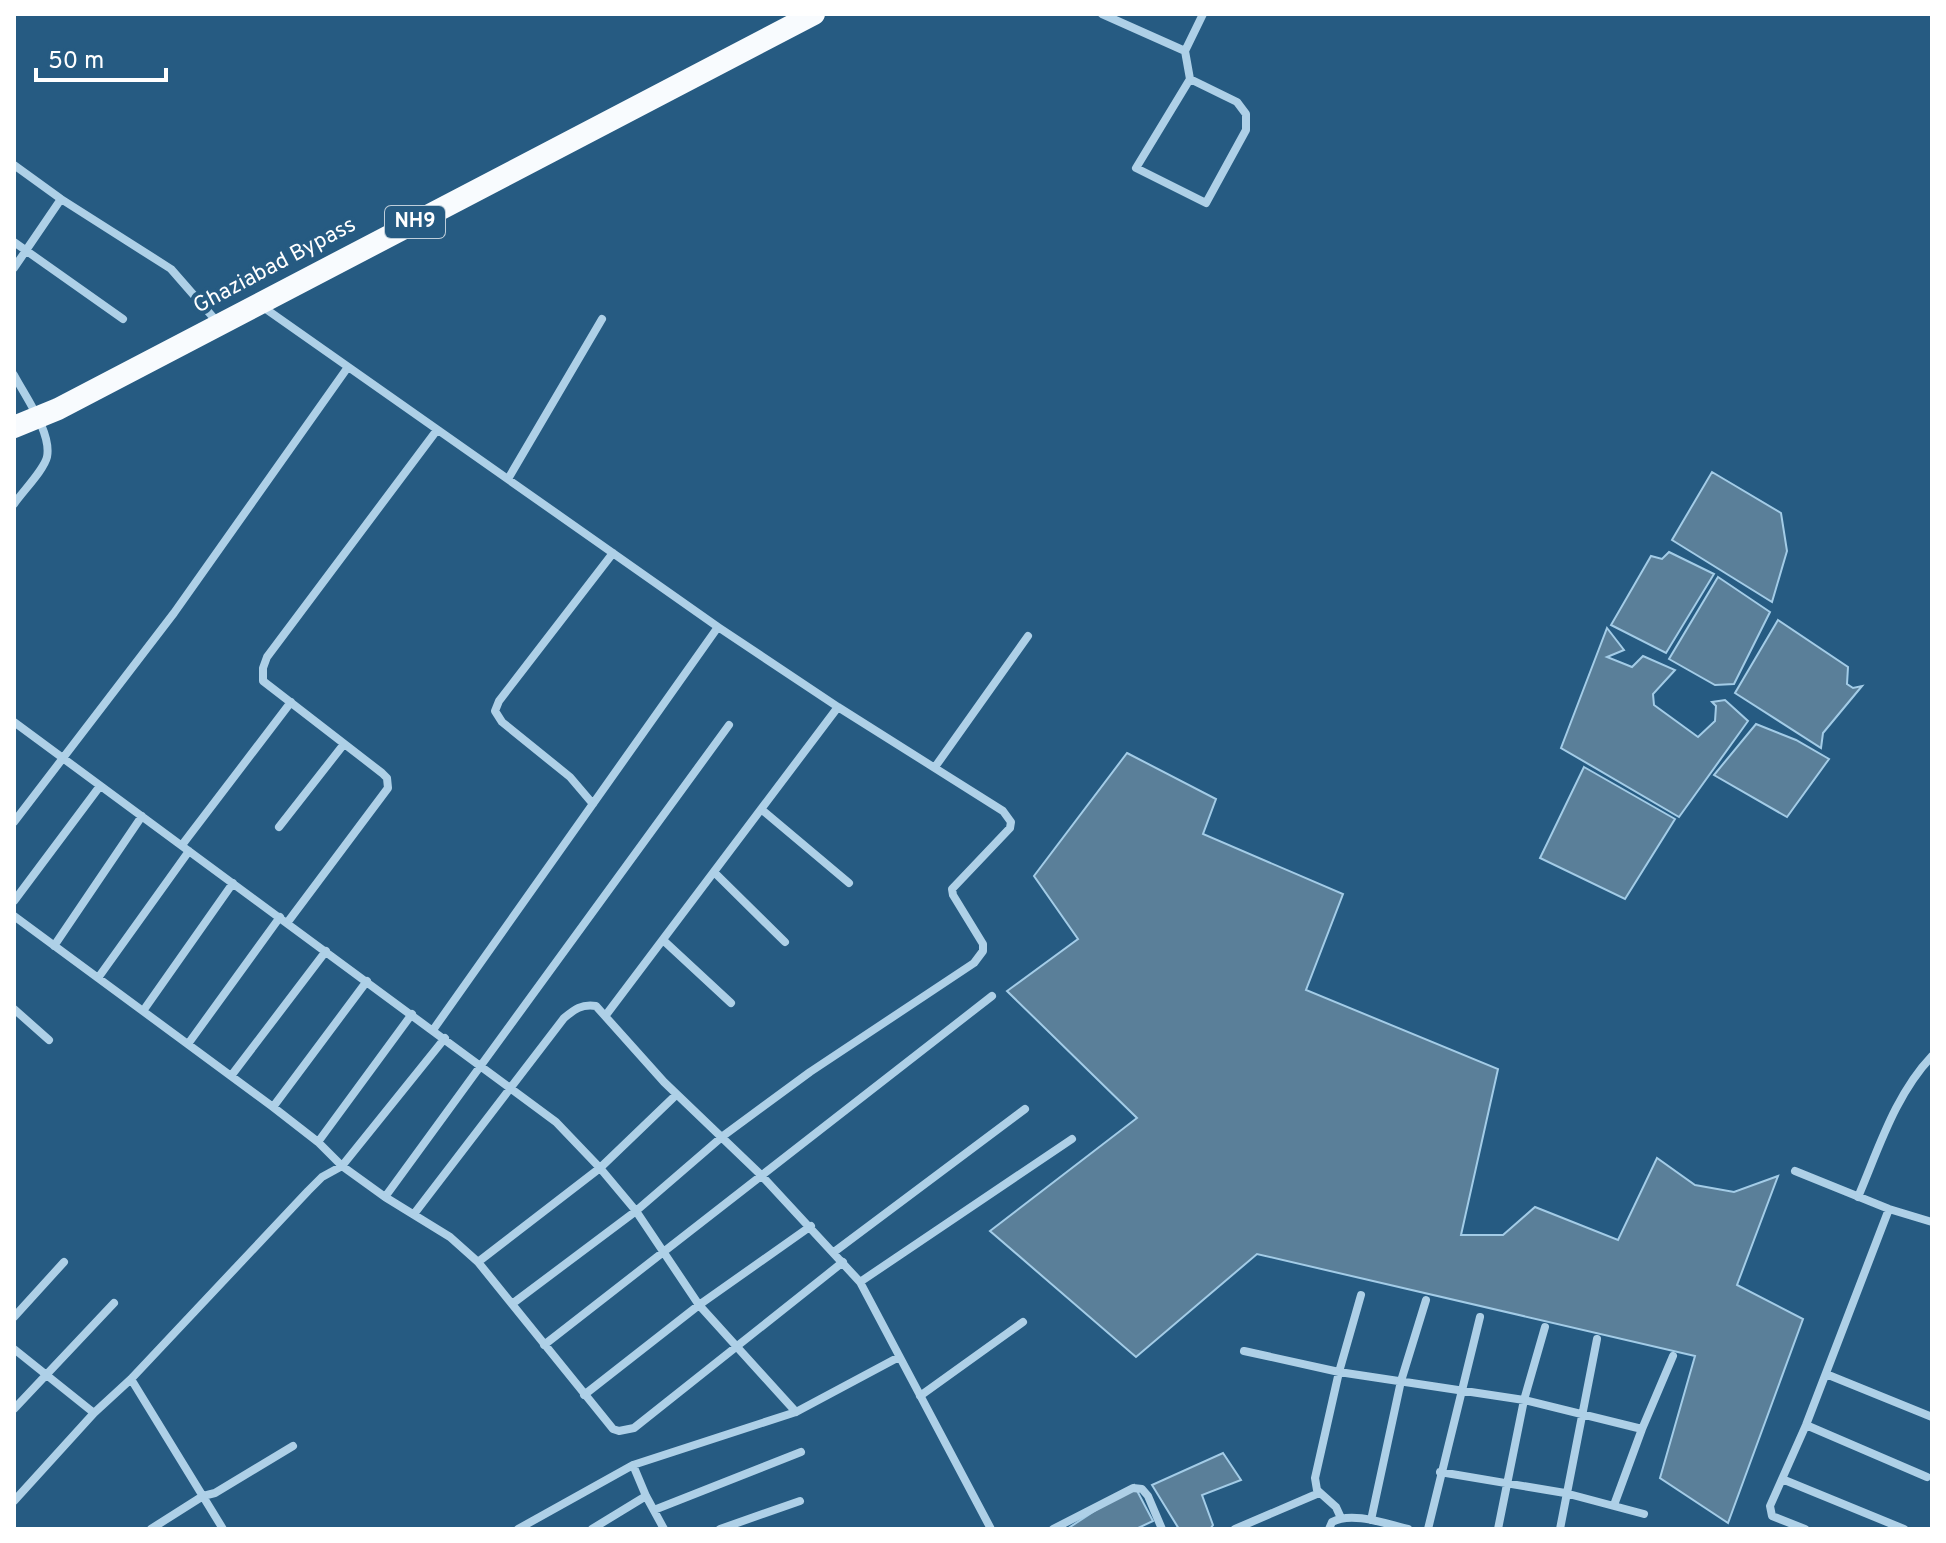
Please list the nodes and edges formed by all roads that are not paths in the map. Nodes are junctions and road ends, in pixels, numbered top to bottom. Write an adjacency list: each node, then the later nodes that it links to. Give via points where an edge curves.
1 (814, 14): 11 (highway, Ghaziabad Bypass / NH9, via 790,22)
2 (1102, 14): 4 (street)
3 (1203, 14): 4 (street)
4 (1185, 51): 5 (street)
5 (1190, 79): 5 (street, via 1237,102 1246,114 1246,130 1206,203 1136,168)
6 (14, 165): 7 (street)
7 (61, 199): 9 (street); 14 (street, via 171,269)
8 (14, 242): 9 (street)
9 (25, 250): 10 (street); 12 (street)
10 (14, 268)
11 (259, 304): 14 (highway, Ghaziabad Bypass / NH9); 15 (street)
12 (123, 319)
13 (602, 319): 20 (street)
14 (220, 324): 17 (highway, Ghaziabad Bypass / NH9)
15 (348, 367): 19 (street); 30 (street, via 174,613)
16 (14, 375): 17 (street)
17 (37, 418): 18 (highway, Ghaziabad Bypass / NH9); 21 (street, via 46,439 46,460)
18 (14, 427)
19 (437, 430): 20 (street); 25 (street, via 267,657 263,681)
20 (508, 479): 22 (street)
21 (14, 504)
22 (613, 553): 23 (street); 33 (street, via 495,711)
23 (718, 627): 26 (street); 33 (street)
24 (1028, 636): 31 (street)
25 (291, 702): 29 (street); 38 (street)
26 (838, 707): 31 (street); 34 (street)
27 (15, 725): 30 (street)
28 (729, 725): 62 (street)
29 (344, 744): 37 (street); 44 (street, via 387,778 388,788)
30 (63, 758): 32 (street); 36 (street)
31 (935, 767): 68 (street, via 1003,811 1011,822 952,889 983,944 980,957)
32 (100, 786): 35 (street); 42 (street)
33 (593, 804): 57 (street)
34 (761, 809): 39 (street); 41 (street)
35 (142, 816): 38 (street); 47 (street)
36 (14, 822)
37 (279, 827)
38 (186, 848): 40 (street); 49 (street)
39 (714, 872): 45 (street); 46 (street)
40 (233, 883): 44 (street); 54 (street)
41 (849, 883)
42 (14, 901)
43 (14, 916): 47 (street)
44 (284, 920): 48 (street); 60 (street)
45 (663, 940): 52 (street); 56 (street)
46 (785, 942)
47 (54, 946): 49 (street)
48 (326, 951): 50 (street); 63 (street)
49 (98, 978): 54 (street)
50 (367, 981): 55 (street); 66 (street)
51 (992, 996): 74 (street)
52 (731, 1003)
53 (14, 1009): 59 (street)
54 (143, 1011): 60 (street)
55 (412, 1014): 57 (street); 70 (street)
56 (606, 1015): 64 (street, via 596,1006 577,1007); 65 (street)
57 (433, 1030): 58 (street)
58 (445, 1038): 62 (street); 71 (street)
59 (49, 1040)
60 (188, 1044): 63 (street)
61 (1930, 1061): 76 (street, via 1914,1075 1899,1101)
62 (482, 1065): 64 (street); 75 (street)
63 (231, 1076): 66 (street)
64 (511, 1086): 72 (street, via 556,1122); 79 (street)
65 (676, 1095): 68 (street); 72 (street)
66 (273, 1107): 70 (street)
67 (1025, 1109): 83 (street)
68 (723, 1136): 74 (street); 78 (street)
69 (1072, 1139): 87 (street)
70 (318, 1142): 71 (street)
71 (342, 1166): 75 (street); 107 (street, via 308,1191)
72 (600, 1168): 78 (street); 85 (street)
73 (1795, 1171): 76 (street)
74 (761, 1175): 81 (street); 82 (street)
75 (385, 1197): 79 (street)
76 (1858, 1197): 77 (street)
77 (1889, 1209): 80 (street); 105 (street)
78 (636, 1211): 82 (street); 91 (street)
79 (414, 1214): 85 (street)
80 (1932, 1222)
81 (811, 1226): 83 (street); 92 (street)
82 (665, 1252): 92 (street); 98 (street)
83 (834, 1252): 86 (street)
84 (64, 1262): 93 (street)
85 (478, 1262): 91 (street)
86 (843, 1262): 87 (street); 99 (street)
87 (860, 1282): 103 (street)
88 (1361, 1295): 104 (street)
89 (1426, 1300): 108 (street)
90 (114, 1303): 106 (street)
91 (512, 1304): 98 (street)
92 (699, 1305): 99 (street); 110 (street)
93 (14, 1317)
94 (1480, 1317): 109 (street)
95 (1023, 1322): 111 (street)
96 (1545, 1327): 112 (street)
97 (1597, 1339): 116 (street)
98 (544, 1345): 110 (street)
99 (738, 1348): 110 (street, via 628,1431 613,1429); 114 (street)
100 (14, 1349): 106 (street)
101 (1244, 1351): 104 (street)
102 (1673, 1356): 119 (street)
103 (899, 1357): 111 (street); 114 (street)
104 (1339, 1372): 108 (street); 127 (street, via 1316,1473)
105 (1826, 1374): 117 (street); 118 (street)
106 (45, 1376): 113 (street); 115 (street)
107 (131, 1379): 115 (street); 129 (street)
108 (1401, 1381): 109 (street); 137 (street)
109 (1461, 1391): 112 (street); 123 (street)
110 (584, 1395)
111 (920, 1396): 144 (street)
112 (1524, 1400): 116 (street); 126 (street)
113 (14, 1409)
114 (796, 1412): 122 (street)
115 (94, 1413): 131 (street)
116 (1583, 1415): 119 (street); 128 (street)
117 (1932, 1417)
118 (1806, 1425): 124 (street); 125 (street)
119 (1642, 1429): 133 (street)
120 (293, 1446): 129 (street)
121 (801, 1452): 134 (street)
122 (633, 1465): 130 (street); 140 (street)
123 (1440, 1472): 126 (street); 150 (street)
124 (1927, 1477)
125 (1782, 1479): 153 (street, via 1770,1512); 154 (street)
126 (1506, 1482): 128 (street); 151 (street)
127 (1319, 1493): 136 (street); 147 (street)
128 (1565, 1493): 133 (street); 152 (street)
129 (203, 1496): 138 (street); 139 (street)
130 (646, 1496): 134 (street); 141 (street)
131 (14, 1501)
132 (800, 1501): 143 (street)
133 (1614, 1505): 135 (street)
134 (654, 1510): 142 (street)
135 (1644, 1514)
136 (1341, 1518): 137 (street); 148 (street)
137 (1371, 1520): 149 (street)
138 (151, 1529)
139 (223, 1529)
140 (518, 1529)
141 (592, 1529)
142 (664, 1529)
143 (720, 1529)
144 (991, 1529)
145 (1053, 1529): 146 (street, via 1133,1488 1148,1496)
146 (1162, 1529)
147 (1235, 1529)
148 (1329, 1529)
149 (1408, 1529)
150 (1428, 1529)
151 (1498, 1529)
152 (1560, 1529)
153 (1805, 1529)
154 (1904, 1529)

